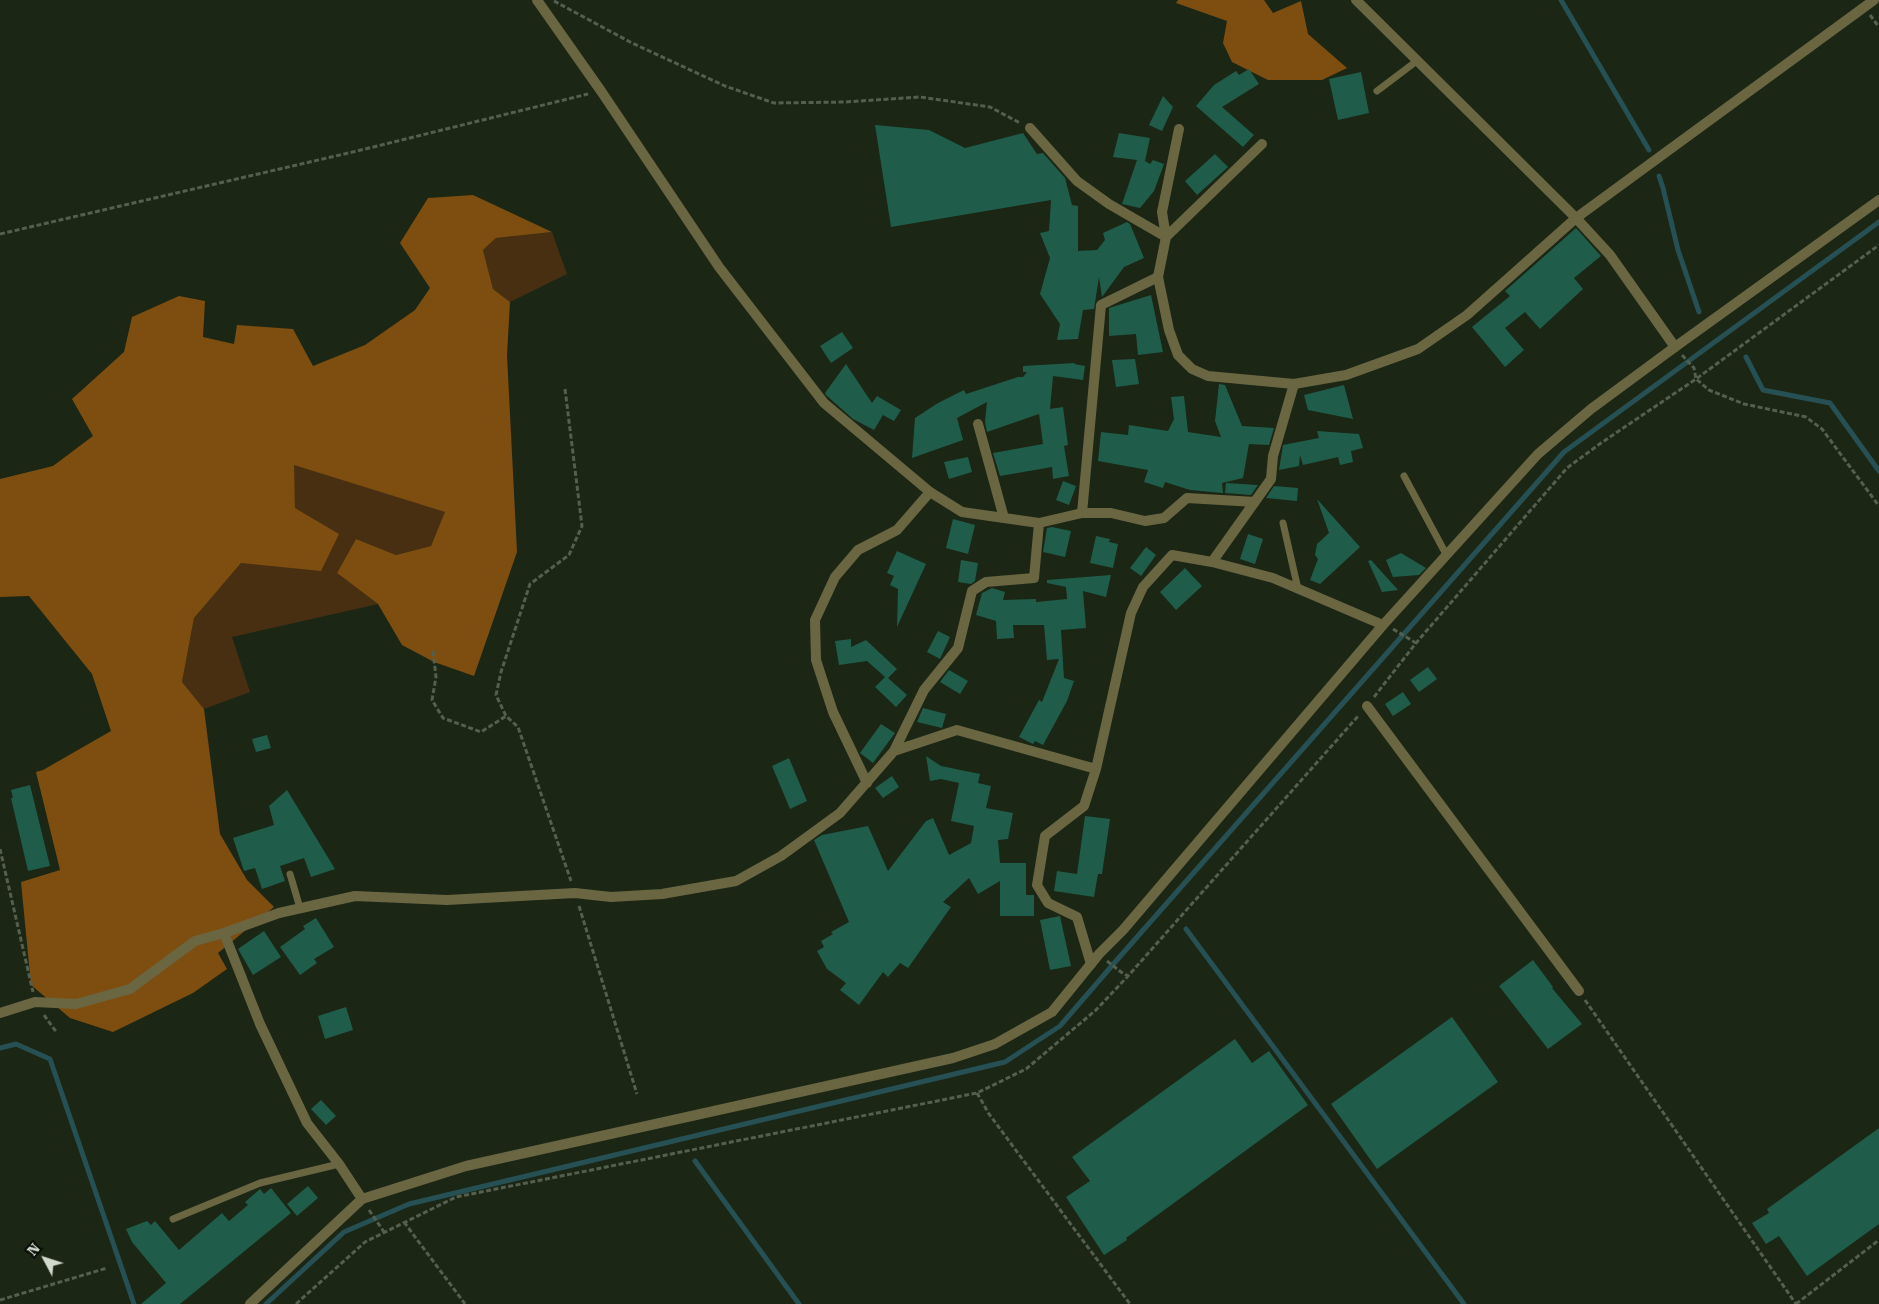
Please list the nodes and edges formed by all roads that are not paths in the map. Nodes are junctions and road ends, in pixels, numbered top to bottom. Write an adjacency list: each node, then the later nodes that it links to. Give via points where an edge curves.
1 (537, 0): 17 (street, via 719,268 824,403)
2 (1356, 0): 4 (street)
3 (1874, 0): 10 (street)
4 (1418, 60): 5 (lane); 10 (street)
5 (1377, 91)
6 (1030, 128): 11 (street, via 1077,181)
7 (1179, 129): 11 (street, via 1162,212)
8 (1262, 144): 11 (street)
9 (1879, 200): 13 (street)
10 (1576, 218): 13 (street, via 1610,255); 14 (street, via 1467,315 1418,349 1346,375)
11 (1166, 237): 12 (street)
12 (1158, 277): 14 (street, via 1168,330 1178,355 1192,369 1208,376); 19 (street, via 1101,304)
13 (1677, 349): 23 (street, via 1591,410 1538,454)
14 (1294, 384): 18 (street, via 1273,456 1271,479)
15 (978, 424): 20 (street)
16 (1404, 476): 23 (lane)
17 (930, 492): 20 (street, via 962,512); 30 (street, via 897,530 858,550 835,577 815,620 816,660 833,712)
18 (1255, 502): 19 (street, via 1187,498 1164,518 1145,522 1111,513); 24 (street)
19 (1082, 512): 21 (street)
20 (1004, 518): 21 (street)
21 (1039, 523): 28 (street, via 1034,578 986,582 972,591 958,648 924,690)
22 (1283, 523): 25 (lane)
23 (1447, 556): 26 (street)
24 (1212, 562): 25 (street, via 1273,578); 29 (street, via 1172,555 1143,587 1131,613)
25 (1298, 589): 26 (street)
26 (1383, 625): 34 (street, via 1130,923)
27 (1367, 706): 35 (street)
28 (894, 750): 29 (street, via 957,730); 30 (street)
29 (1096, 769): 34 (street, via 1084,806 1046,836 1037,886 1048,903 1077,917)
30 (867, 783): 32 (street, via 840,814 781,856 736,881 662,894 611,897 575,893 447,900 355,896)
31 (290, 874): 32 (lane)
32 (300, 908): 33 (street)
33 (224, 933): 36 (street, via 195,942 130,989 76,1004 35,1002); 37 (street, via 260,1024 306,1124)
34 (1091, 964): 38 (street, via 1052,1012 996,1044 953,1058 466,1166)
35 (1579, 991)
36 (0, 1013)
37 (340, 1164): 38 (street); 39 (lane, via 260,1183)
38 (365, 1203): 40 (street)
39 (173, 1219)
40 (250, 1304)

